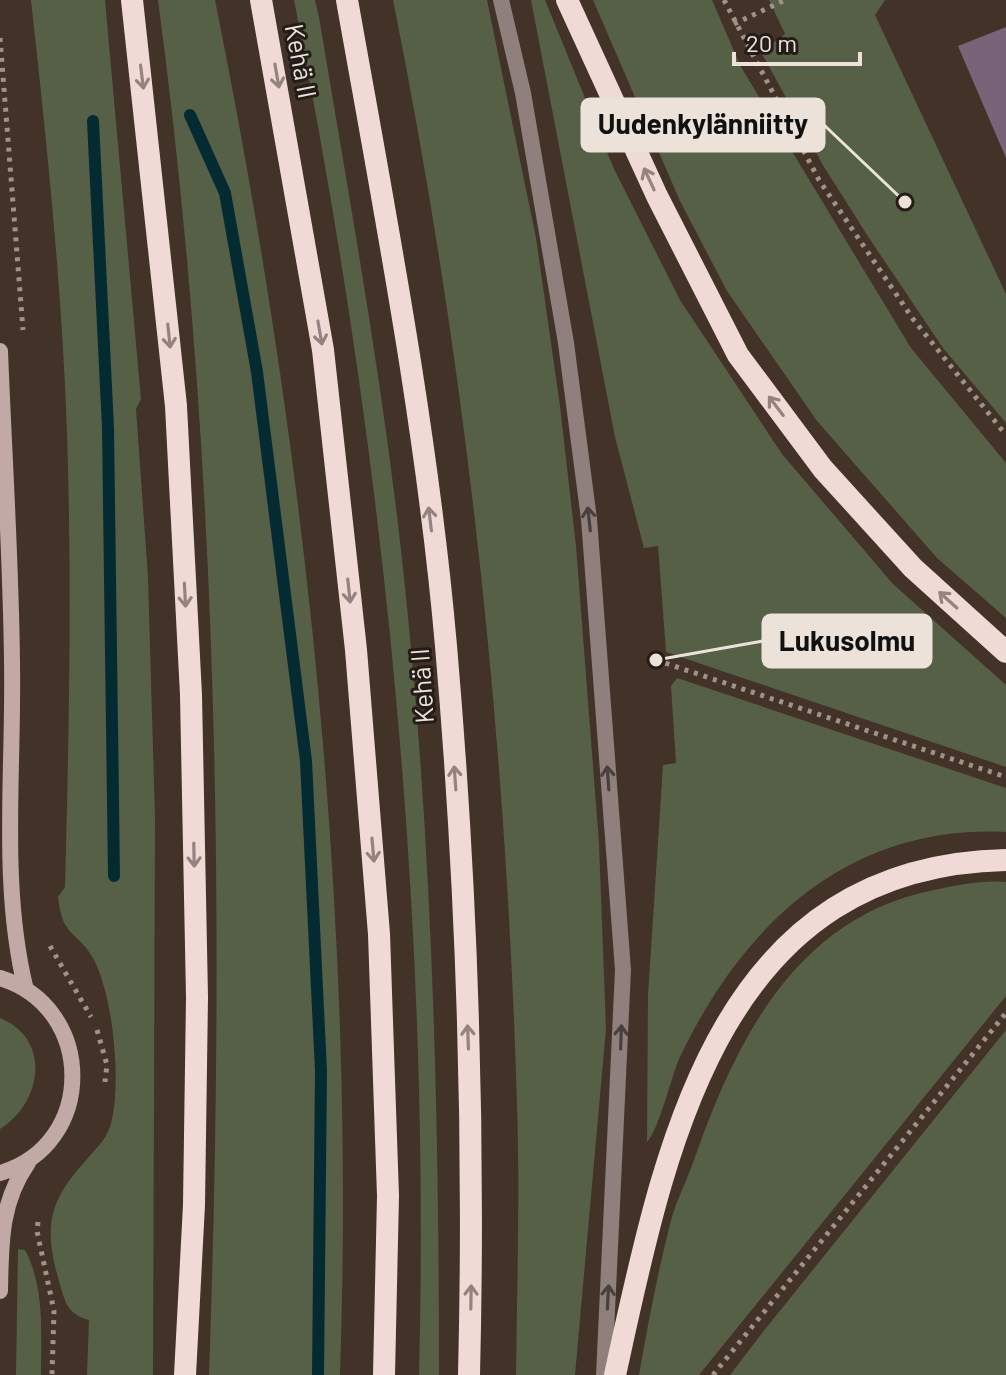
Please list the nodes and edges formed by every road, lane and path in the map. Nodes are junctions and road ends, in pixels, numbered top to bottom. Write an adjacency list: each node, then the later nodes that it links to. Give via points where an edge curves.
1 (132, 0): 21 (highway, one-way to 21, via 176,406 191,695 197,997)
2 (261, 0): 22 (highway, Kehä II, one-way to 22, via 323,350 356,650 381,965 388,1196)
3 (347, 0): 23 (highway, Kehä II, one-way to 3, via 473,1201 466,964 446,643 405,327)
4 (501, 0): 24 (lane, one-way to 4, via 623,970 587,504 566,343 523,93)
5 (567, 0): 11 (highway, one-way to 5, via 913,568 833,480 738,355)
6 (724, 0): 8 (path)
7 (785, 0): 8 (path)
8 (734, 24): 10 (path, via 819,180 913,319)
9 (0, 351): 16 (main road, via 12,664 7,912)
10 (1006, 435)
11 (1006, 652)
12 (656, 660): 13 (path)
13 (1006, 777)
14 (1006, 860): 25 (highway, via 925,867 848,898 807,925 745,995 700,1077 653,1201)
15 (0, 978): 16 (main road)
16 (26, 990): 18 (main road, via 61,1025 75,1073 64,1121)
17 (1006, 1013): 26 (path)
18 (31, 1159): 19 (main road); 20 (main road, via 5,1207)
19 (0, 1173)
20 (0, 1291)
21 (185, 1375)
22 (384, 1375)
23 (469, 1375)
24 (604, 1375)
25 (615, 1375)
26 (713, 1375)

